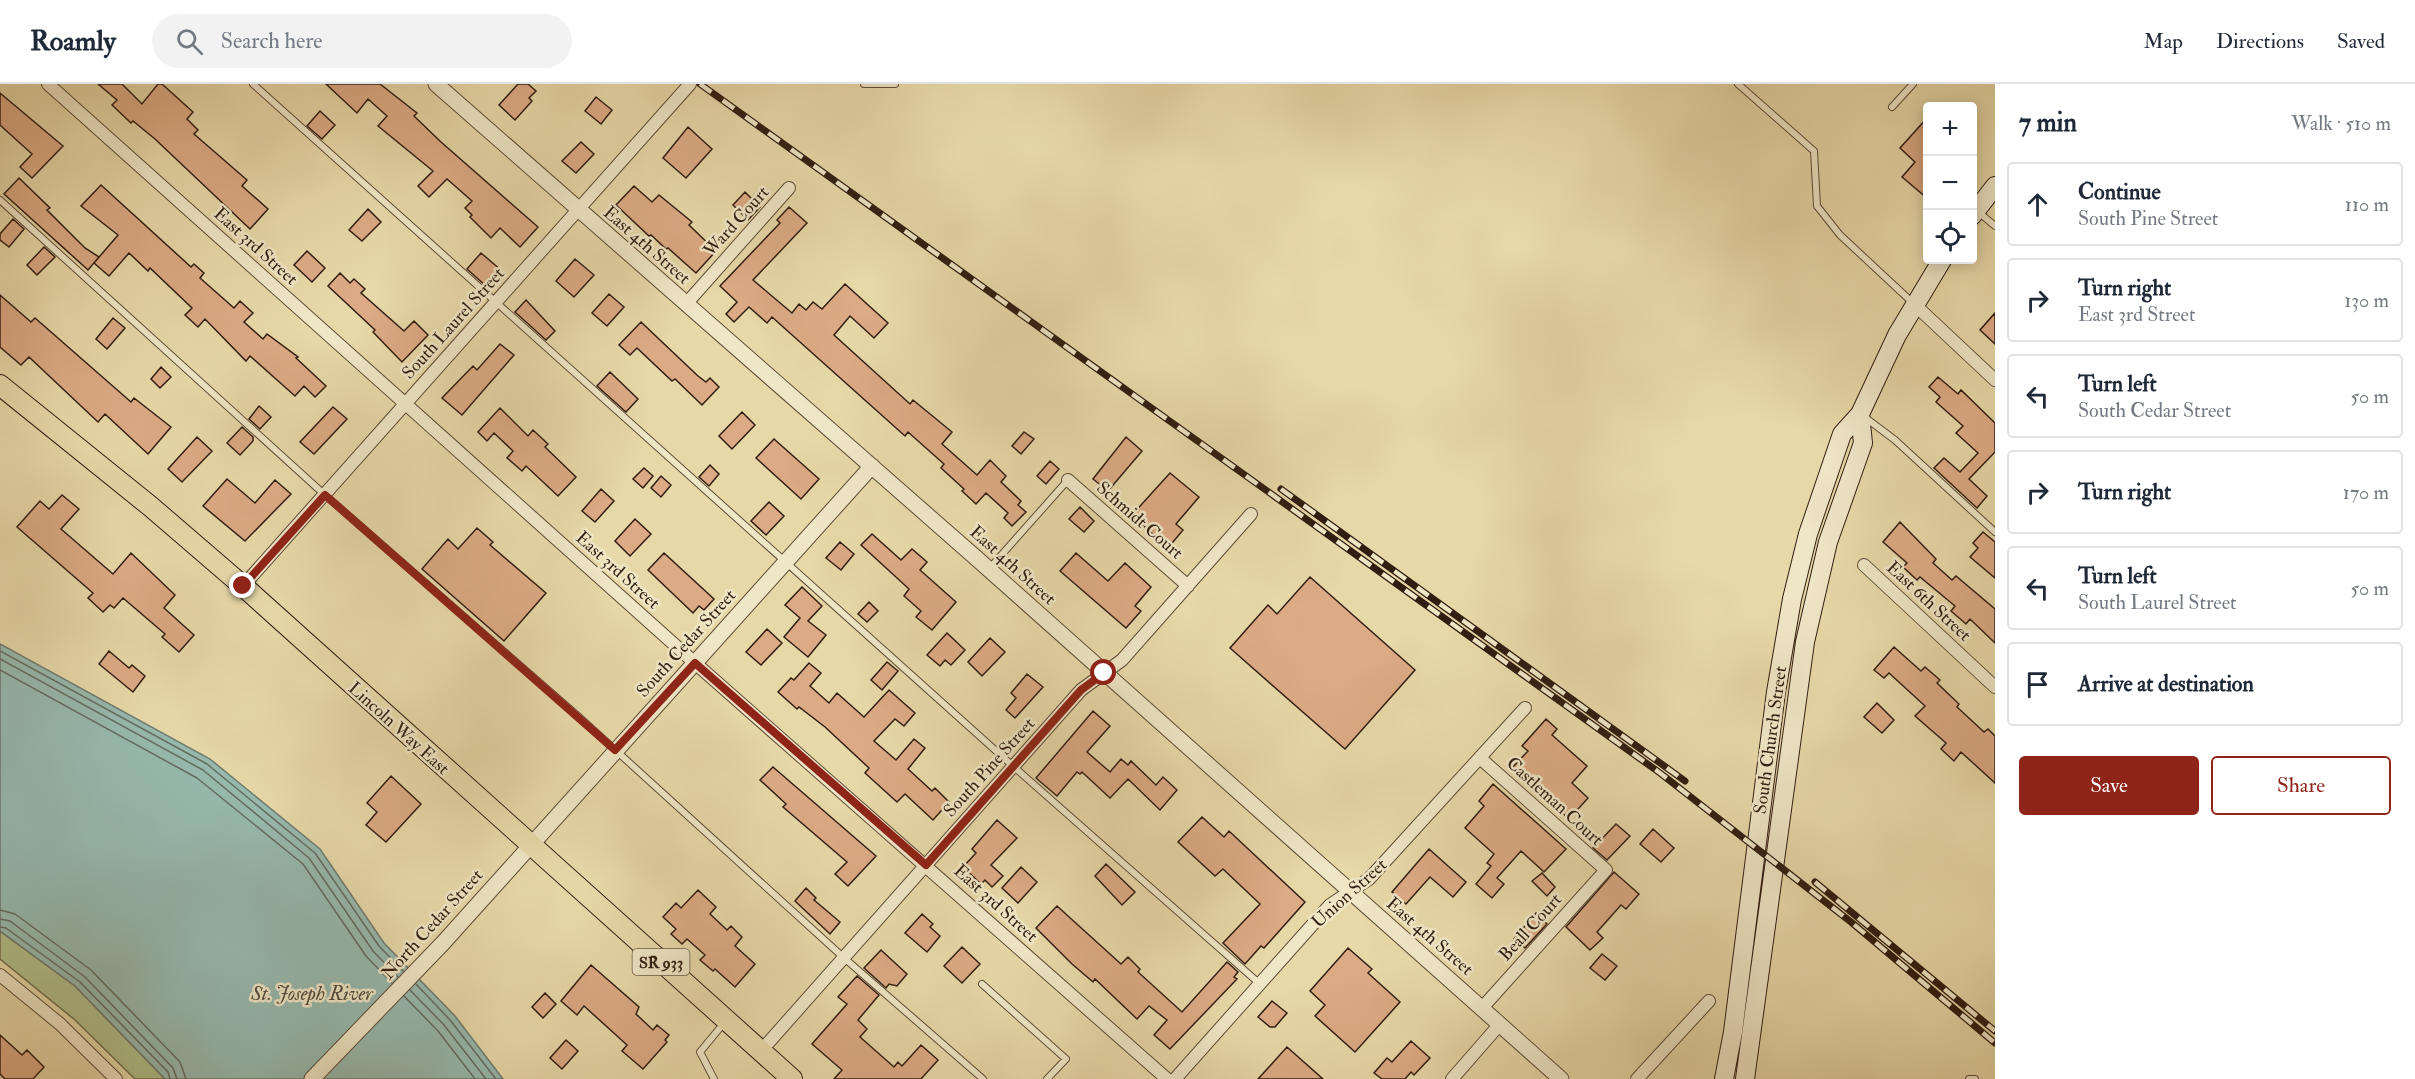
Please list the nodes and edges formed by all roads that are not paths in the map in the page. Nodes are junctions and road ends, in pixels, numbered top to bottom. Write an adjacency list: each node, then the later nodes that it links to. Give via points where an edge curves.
1 (48, 84): 23 (street, East 3rd Street)
2 (253, 84): 18 (lane)
3 (435, 84): 13 (street, East 4th Street)
4 (690, 84): 13 (street, South Laurel Street)
5 (864, 84): 6 (lane)
6 (895, 84)
7 (1738, 84): 20 (lane, via 1814,150 1817,206 1840,235)
8 (1913, 84): 9 (lane)
9 (1892, 107)
10 (1995, 186): 14 (main road)
11 (789, 188): 19 (street, Ward Court)
12 (0, 200): 27 (lane)
13 (578, 210): 18 (street, South Laurel Street); 19 (street, East 4th Street)
14 (1977, 210)
15 (1977, 214): 16 (lane)
16 (1995, 226)
17 (1940, 264): 20 (main road)
18 (496, 303): 23 (street, South Laurel Street); 30 (lane)
19 (686, 304): 25 (street, East 4th Street)
20 (1915, 305): 21 (street); 24 (main road, South Church Street)
21 (1995, 380)
22 (0, 385): 33 (main road, Lincoln Way East / SR 933)
23 (406, 404): 27 (street, South Laurel Street); 35 (street, East 3rd Street)
24 (1860, 414): 29 (lane); 66 (main road, South Church Street, via 1842,434 1808,534 1792,599); 67 (main road, South Church Street, via 1863,443 1828,542 1805,642)
25 (872, 466): 30 (street, South Cedar Street); 32 (street, East 4th Street)
26 (1068, 480): 32 (lane); 34 (street, Schmidt Court)
27 (325, 495): 33 (street, South Laurel Street); 39 (lane)
28 (1251, 514): 34 (street, South Pine Street)
29 (1995, 532)
30 (786, 561): 35 (street, South Cedar Street); 41 (lane)
31 (1864, 565): 37 (street, East 6th Street)
32 (989, 570): 36 (street, East 4th Street)
33 (243, 586): 42 (main road, Lincoln Way East / SR 933)
34 (1188, 586): 36 (street, South Pine Street, via 1122,660)
35 (695, 663): 39 (street, South Cedar Street); 43 (street, East 3rd Street)
36 (1104, 673): 41 (street, South Pine Street, via 1081,690); 45 (street, East 4th Street)
37 (1995, 687)
38 (1525, 708): 40 (street, Union Street)
39 (615, 750): 42 (street, South Cedar Street); 46 (lane)
40 (1480, 758): 44 (street, Castleman Court); 45 (street, Union Street, via 1369,879)
41 (1014, 767): 43 (street, South Pine Street); 49 (lane)
42 (529, 846): 52 (main road, Lincoln Way East / SR 933); 56 (street, North Cedar Street, via 443,943)
43 (926, 865): 46 (street, South Pine Street); 61 (street, East 3rd Street)
44 (1606, 870): 51 (street, Beall Court)
45 (1350, 891): 49 (street, Union Street, via 1330,905); 51 (street, East 4th Street)
46 (843, 957): 54 (street, South Pine Street); 59 (lane)
47 (0, 975): 55 (street, via 60,1024)
48 (982, 984): 60 (lane, via 1066,1059)
49 (1260, 984): 62 (street, Union Street)
50 (1709, 1001): 65 (street)
51 (1482, 1008): 53 (street, East 4th Street)
52 (726, 1020): 54 (main road, Lincoln Way East / SR 933); 57 (lane, via 700,1052)
53 (1500, 1024): 63 (street); 64 (street, East 4th Street)
54 (761, 1051): 58 (main road, Lincoln Way East / SR 933)
55 (116, 1079)
56 (312, 1079)
57 (714, 1079)
58 (792, 1079)
59 (983, 1079)
60 (1047, 1079)
61 (1167, 1079)
62 (1174, 1079)
63 (1452, 1079)
64 (1561, 1079)
65 (1637, 1079)
66 (1724, 1079)
67 (1745, 1079)
68 (1969, 1079): 69 (lane)
69 (1975, 1079)

